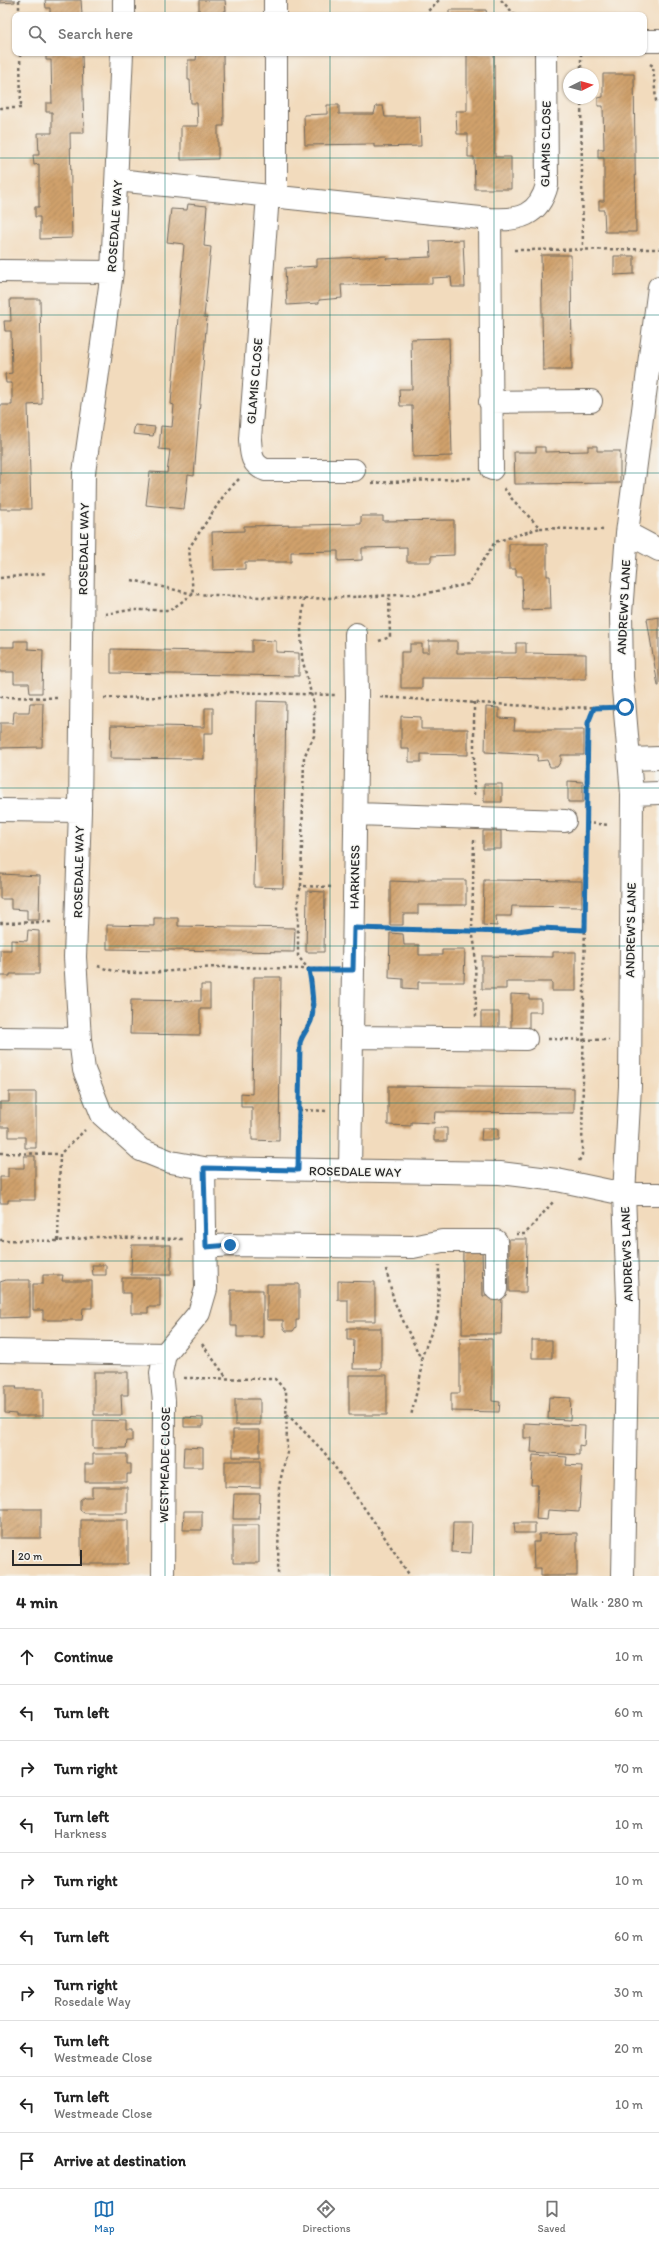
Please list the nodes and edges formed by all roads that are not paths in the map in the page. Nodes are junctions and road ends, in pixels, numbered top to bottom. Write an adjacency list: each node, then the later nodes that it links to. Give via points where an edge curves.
1 (124, 0): 3 (street)
2 (274, 0): 4 (street)
3 (124, 12)
4 (275, 12)
5 (659, 41): 6 (street)
6 (647, 50)
7 (122, 56): 10 (street, ROSEDALE WAY)
8 (276, 56): 11 (street, GLAMIS CLOSE)
9 (546, 56): 12 (street, GLAMIS CLOSE, via 545,193 532,211 524,216 505,220)
10 (117, 180): 11 (street, GLAMIS CLOSE); 14 (street, ROSEDALE WAY)
11 (272, 196): 12 (street, GLAMIS CLOSE); 19 (street, GLAMIS CLOSE, via 250,439 254,463 260,468 276,471)
12 (490, 219): 17 (street)
13 (0, 271): 14 (street)
14 (112, 272): 28 (street, ROSEDALE WAY, via 84,473)
15 (659, 287): 20 (street, ANDREW'S LANE)
16 (591, 400): 17 (street)
17 (490, 402): 18 (street)
18 (492, 469)
19 (354, 470)
20 (627, 533): 21 (street); 23 (street, ANDREW'S LANE, via 620,654)
21 (659, 550)
22 (356, 634): 29 (street, HARKNESS)
23 (630, 758): 24 (street); 26 (street, ANDREW'S LANE)
24 (659, 758)
25 (659, 793): 26 (street)
26 (632, 794): 37 (street, ANDREW'S LANE, via 628,1128)
27 (0, 810): 28 (street)
28 (80, 811): 33 (street, ROSEDALE WAY, via 75,957)
29 (356, 814): 30 (street); 31 (street, HARKNESS)
30 (575, 822)
31 (352, 1037): 34 (street); 36 (street, HARKNESS)
32 (0, 1038): 33 (street)
33 (80, 1039): 35 (street, ROSEDALE WAY, via 84,1070 102,1115 141,1150 171,1162)
34 (526, 1039)
35 (204, 1168): 36 (street, ROSEDALE WAY); 39 (street)
36 (350, 1170): 37 (street, ROSEDALE WAY, via 500,1173 566,1182)
37 (624, 1194): 38 (street, ROSEDALE WAY); 44 (street, ANDREW'S LANE, via 628,1300)
38 (659, 1194)
39 (206, 1242): 40 (street, via 230,1245 413,1247 442,1241 496,1241); 42 (street, via 206,1289 199,1313)
40 (496, 1289)
41 (0, 1351): 42 (street)
42 (165, 1354): 43 (street, WESTMEADE CLOSE, via 162,1378)
43 (164, 1576)
44 (623, 1576)

